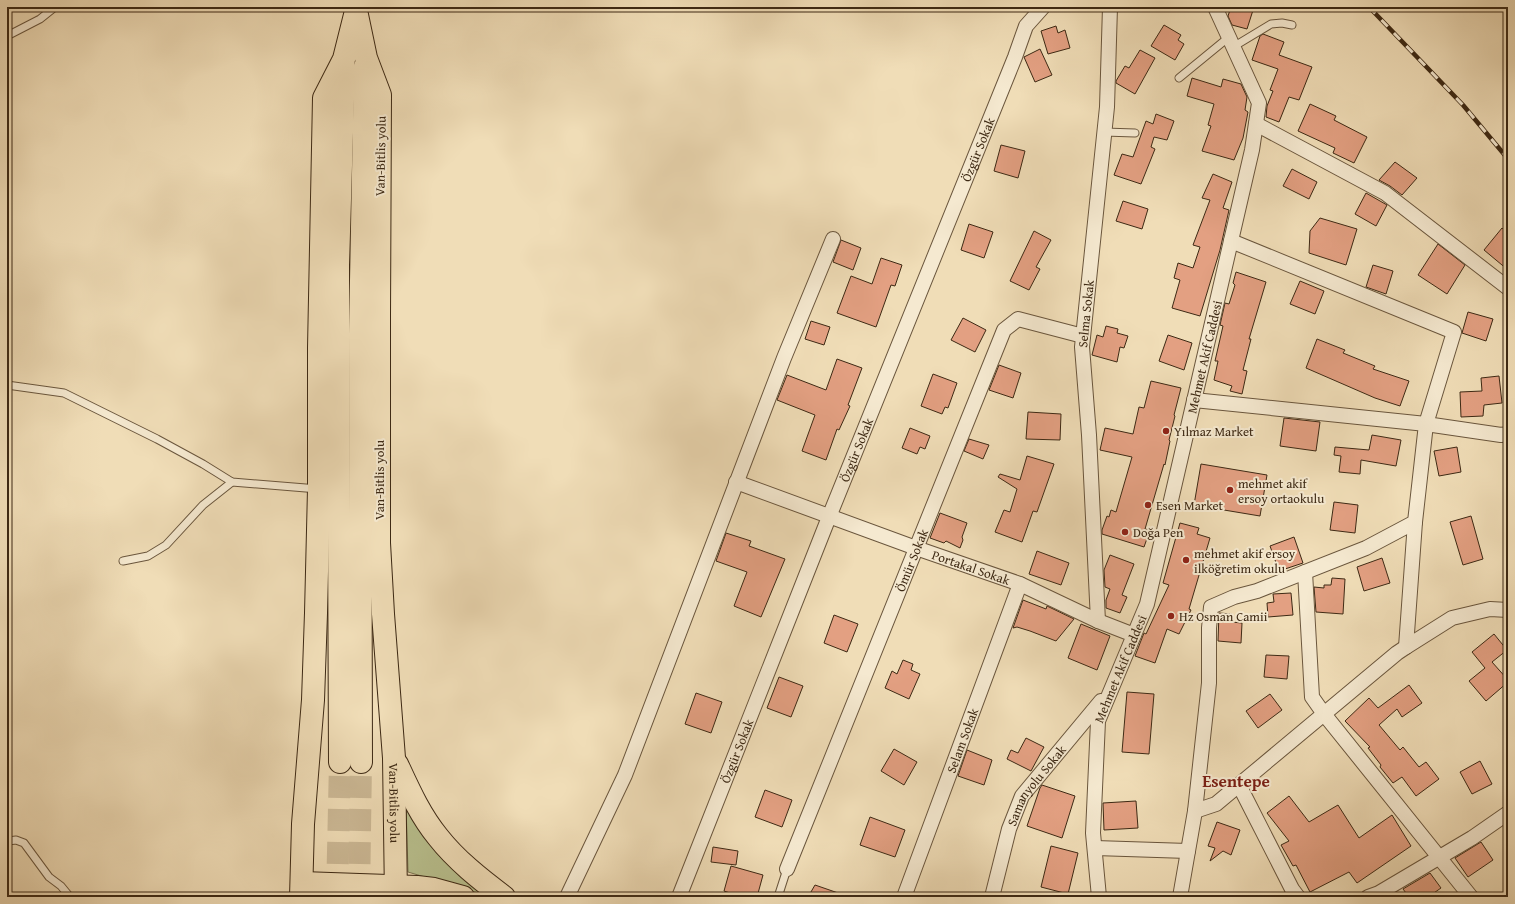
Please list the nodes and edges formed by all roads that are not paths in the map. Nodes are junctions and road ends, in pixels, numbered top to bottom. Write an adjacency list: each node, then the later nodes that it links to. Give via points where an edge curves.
1 (55, 7): 7 (lane, via 40,19)
2 (1043, 7): 26 (street, Özgür Sokak, via 1026,26 1016,57)
3 (1110, 7): 13 (street, Selma Sokak)
4 (1215, 7): 8 (street, Mehmet Akif Caddesi)
5 (356, 9): 9 (highway, Van-Bitlis yolu); 10 (highway, Van-Bitlis yolu)
6 (1292, 25): 8 (lane, via 1271,24)
7 (7, 36)
8 (1231, 42): 11 (lane); 12 (street, Mehmet Akif Caddesi, via 1259,103)
9 (366, 58): 38 (highway, Van-Bitlis yolu, via 380,95 380,543); 40 (highway, via 360,334)
10 (344, 59): 25 (highway, Van-Bitlis yolu, via 324,98); 39 (highway, via 338,265)
11 (1179, 78)
12 (1256, 124): 16 (street, Mehmet Akif Caddesi); 17 (street, via 1385,194)
13 (1104, 132): 14 (lane); 18 (street, Selma Sokak)
14 (1135, 132)
15 (833, 239): 24 (street)
16 (1231, 241): 20 (street, Mehmet Akif Caddesi); 21 (street, via 1454,332)
17 (1508, 288)
18 (1083, 336): 28 (street, Ömür Sokak, via 1018,319 1004,330); 33 (street, Selma Sokak)
19 (7, 385): 23 (lane, via 64,393 157,439)
20 (1194, 400): 21 (street); 34 (street, Mehmet Akif Caddesi, via 1147,604)
21 (1426, 424): 22 (street); 27 (street)
22 (1508, 434)
23 (232, 482): 25 (lane); 29 (lane, via 203,505 166,545 148,556)
24 (736, 482): 26 (street, Portakal Sokak); 54 (street, via 625,775)
25 (319, 489): 49 (highway, Van-Bitlis yolu, via 313,700 303,824)
26 (829, 517): 28 (street, Portakal Sokak); 55 (street, Özgür Sokak)
27 (1415, 522): 30 (street, via 1366,548); 35 (street)
28 (916, 548): 31 (street, Portakal Sokak); 48 (street, Ömür Sokak)
29 (123, 561)
30 (1305, 572): 37 (street, via 1312,697); 42 (street, via 1211,607 1208,628 1209,683)
31 (1020, 584): 33 (street, Portakal Sokak); 57 (street, Selam Sokak)
32 (1508, 610): 35 (street, via 1490,609 1452,618)
33 (1098, 621): 34 (street, Portakal Sokak)
34 (1134, 635): 36 (street, Mehmet Akif Caddesi)
35 (1406, 647): 37 (street)
36 (1111, 689): 45 (street, Mehmet Akif Caddesi, via 1098,720); 58 (street, Samanyolu Sokak, via 1022,796 1009,829)
37 (1324, 714): 41 (street); 47 (street)
38 (394, 758): 50 (highway, Van-Bitlis yolu); 53 (highway, via 417,806 438,837 469,870)
39 (340, 762)
40 (362, 762)
41 (1239, 785): 42 (street, via 1216,804); 61 (street)
42 (1195, 811): 46 (street)
43 (1508, 813): 47 (street)
44 (8, 841): 51 (lane, via 24,843 49,877)
45 (1095, 848): 46 (street); 59 (street, Mehmet Akif Caddesi)
46 (1188, 851): 60 (street)
47 (1440, 857): 62 (street); 63 (street)
48 (787, 869): 56 (lane)
49 (302, 890): 50 (highway)
50 (397, 891): 52 (highway, via 434,889)
51 (70, 897)
52 (463, 897)
53 (504, 897)
54 (567, 897)
55 (679, 897)
56 (778, 897)
57 (904, 897)
58 (992, 897)
59 (1099, 897)
60 (1180, 897)
61 (1298, 897)
62 (1368, 897)
63 (1471, 897)

